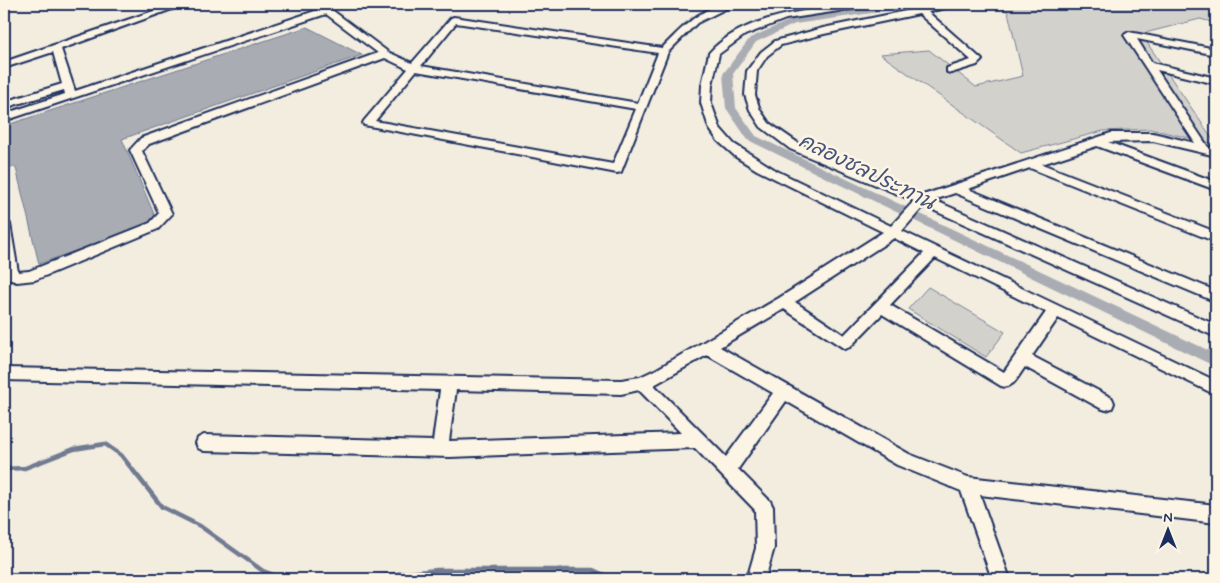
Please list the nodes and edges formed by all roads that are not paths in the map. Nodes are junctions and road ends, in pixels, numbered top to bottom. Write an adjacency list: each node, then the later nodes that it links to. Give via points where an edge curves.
1 (182, 4): 7 (street)
2 (731, 4): 8 (street, via 694,21)
3 (865, 4): 27 (street, via 784,17 742,33 714,53 706,102 713,127 736,154)
4 (950, 4): 6 (street)
5 (324, 7): 10 (street); 16 (street)
6 (921, 11): 14 (street, via 977,60); 25 (street, via 778,43 764,54 752,71 750,95 765,125 794,146)
7 (56, 47): 11 (street); 16 (street)
8 (664, 51): 13 (street, via 454,20); 18 (street)
9 (1216, 52): 12 (street, via 1129,35)
10 (385, 54): 13 (street); 26 (street, via 139,145 136,150 166,214 154,226 30,276 17,277 11,274)
11 (5, 62)
12 (1150, 65): 15 (street); 21 (street)
13 (414, 68): 18 (street); 18 (street, via 368,123 617,169)
14 (951, 70)
15 (1216, 82)
16 (70, 91): 17 (street); 19 (street)
17 (4, 105)
18 (643, 107)
19 (4, 118)
20 (1095, 141): 21 (street, via 1111,136 1154,136); 22 (street); 23 (street)
21 (1211, 151)
22 (1029, 163): 24 (street); 28 (street)
23 (1216, 186)
24 (954, 188): 25 (street); 30 (street)
25 (922, 200): 27 (street); 34 (street)
26 (4, 224)
27 (893, 232): 29 (street); 31 (street)
28 (1216, 237)
29 (933, 252): 32 (street); 33 (street)
30 (1216, 297)
31 (784, 302): 32 (street, via 845,343); 35 (street)
32 (880, 306): 36 (street, via 1006,381)
33 (1056, 310): 36 (street); 40 (street)
34 (1216, 331)
35 (708, 348): 38 (street); 41 (street)
36 (1022, 358): 42 (street)
37 (4, 374): 39 (street)
38 (642, 383): 39 (street, via 620,387); 43 (street)
39 (449, 384): 45 (street)
40 (1216, 388)
41 (783, 392): 46 (street); 47 (street, via 903,460)
42 (1106, 403)
43 (697, 440): 45 (street); 46 (street)
44 (204, 443): 45 (street)
45 (440, 449)
46 (727, 470): 49 (street, via 764,507 765,548)
47 (968, 485): 48 (street); 50 (street)
48 (1216, 514)
49 (756, 579)
50 (1001, 579)

